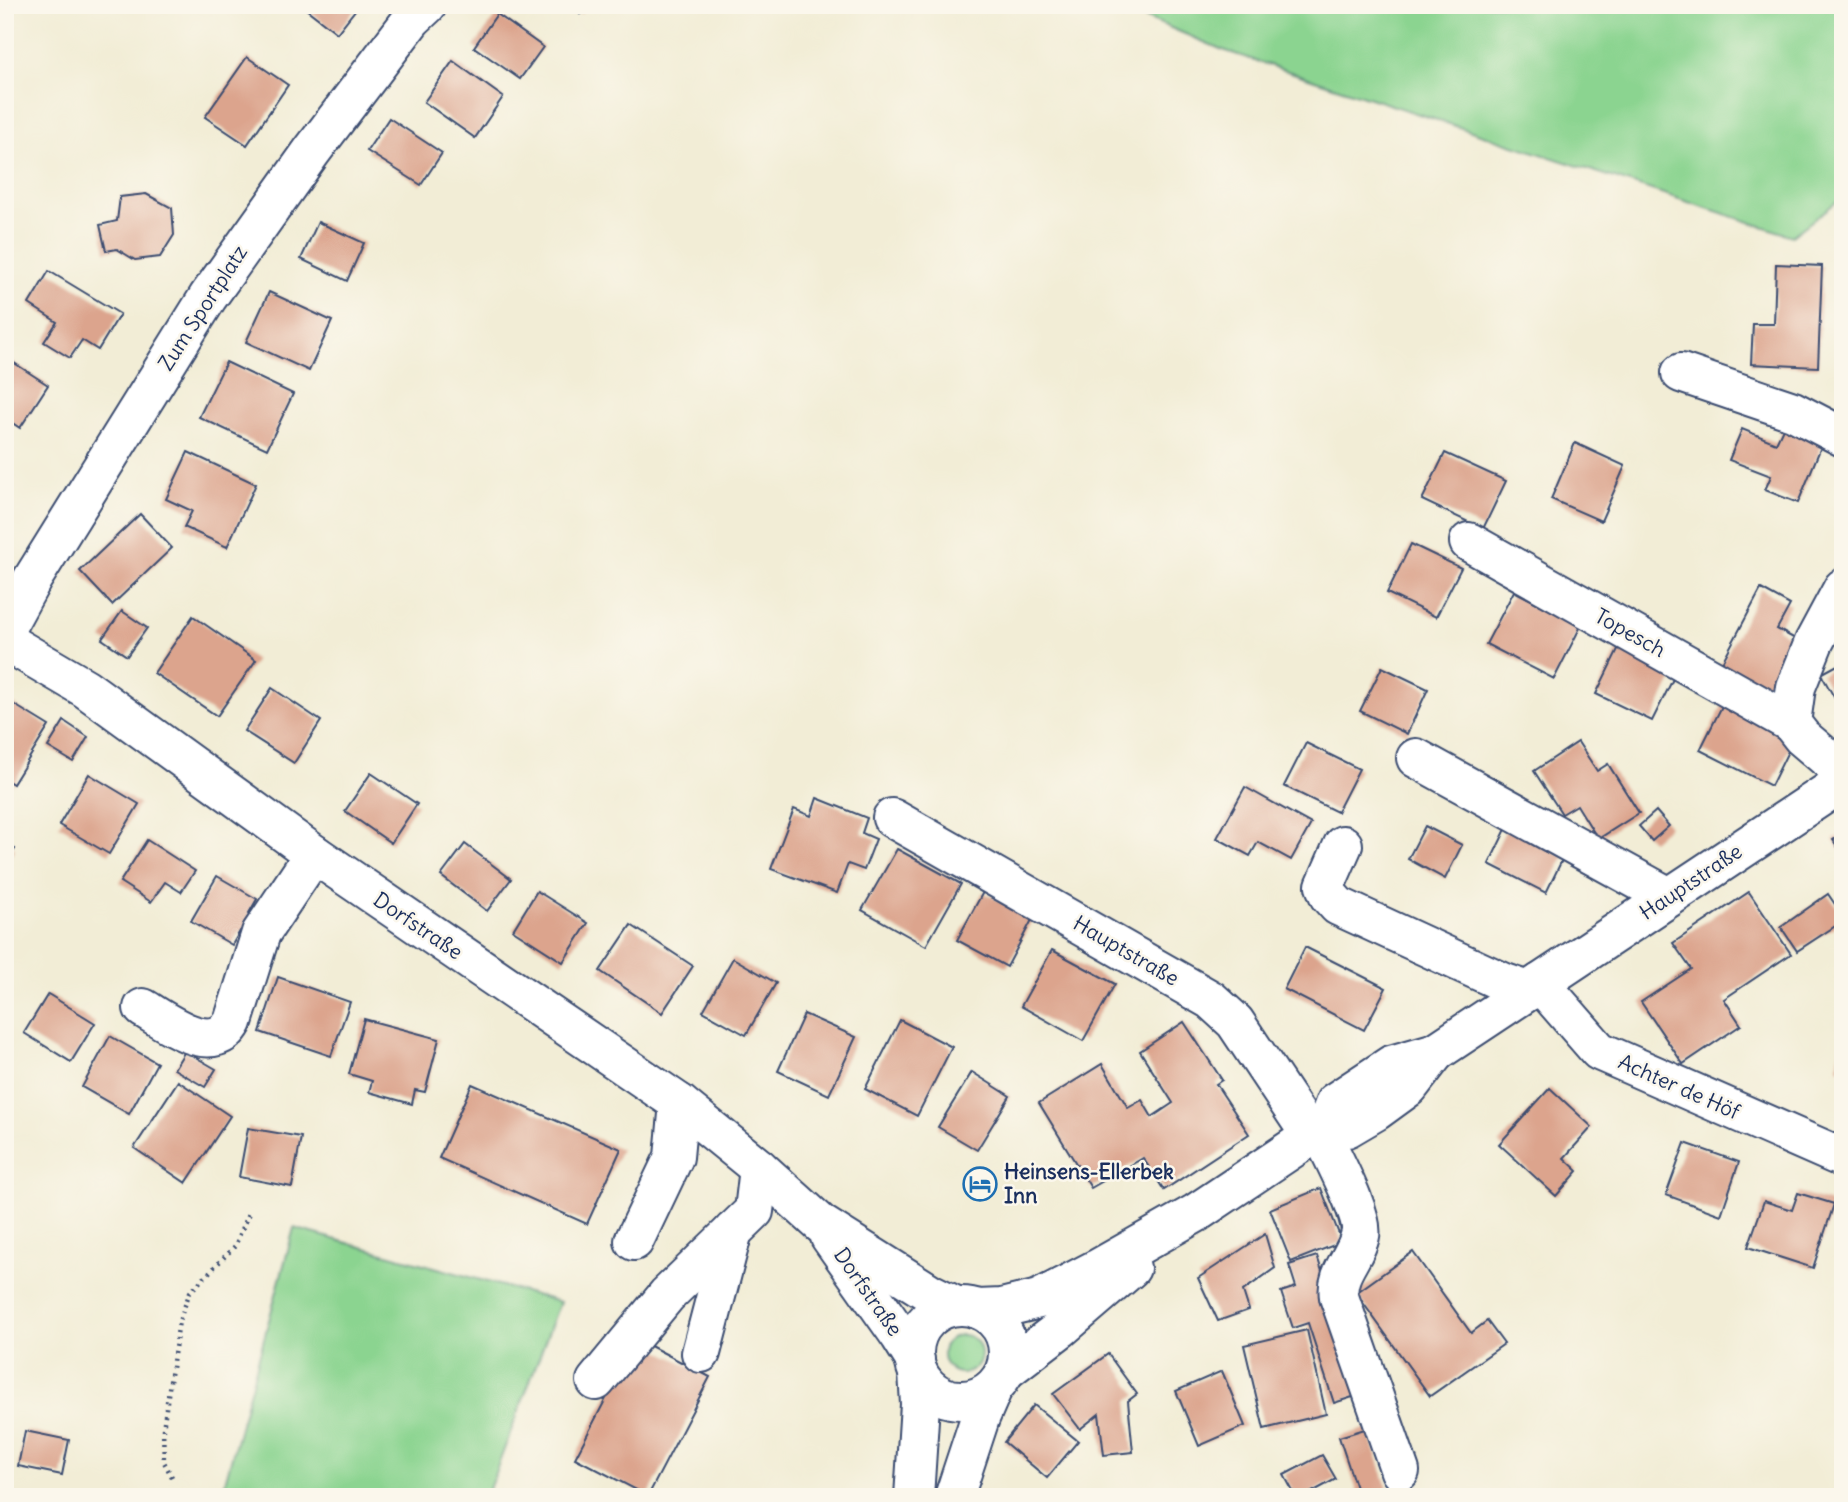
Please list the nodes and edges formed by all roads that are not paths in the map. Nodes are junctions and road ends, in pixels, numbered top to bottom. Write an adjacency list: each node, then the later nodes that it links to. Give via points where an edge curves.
1 (427, 5): 6 (street, Zum Sportplatz, via 312,151 208,297)
2 (1681, 373): 3 (street, via 1793,411)
3 (1843, 437)
4 (1469, 542): 8 (street, Topesch)
5 (1843, 588): 8 (street, via 1796,687)
6 (5, 629)
7 (5, 641): 14 (street, Dorfstraße, via 85,688)
8 (1791, 723): 10 (street, Topesch)
9 (1416, 758): 15 (street)
10 (1843, 772)
11 (1843, 782): 15 (street, Hauptstraße)
12 (892, 818): 19 (street, Hauptstraße, via 1211,1000 1235,1022)
13 (1343, 845): 16 (street, via 1325,886 1338,906 1505,983)
14 (314, 855): 17 (street, via 261,933 229,1029 214,1038 192,1035); 18 (street, Dorfstraße)
15 (1670, 897): 16 (street, Hauptstraße)
16 (1534, 987): 19 (street, Hauptstraße, via 1436,1052 1409,1087 1376,1111 1346,1128); 20 (street, Achter de Höf, via 1599,1051)
17 (143, 1007)
18 (679, 1103): 21 (street, Dorfstraße); 25 (street, via 674,1157)
19 (1319, 1131): 22 (street, Hauptstraße); 31 (street, via 1361,1227 1339,1278 1339,1297)
20 (1843, 1158)
21 (760, 1168): 23 (street, Dorfstraße); 24 (street, via 754,1211)
22 (1196, 1213): 26 (street, Hauptstraße, via 1039,1298 1002,1308); 29 (street, Hauptstraße)
23 (821, 1224): 26 (street, Dorfstraße, via 930,1293); 28 (street, Dorfstraße)
24 (733, 1231): 27 (street); 30 (street, via 667,1295)
25 (635, 1241)
26 (966, 1308): 28 (street, via 941,1310 929,1319 917,1338); 29 (street, via 990,1316 1001,1327 1009,1356)
27 (701, 1353)
28 (916, 1366): 29 (street, via 926,1385 951,1399 980,1396); 32 (street, via 920,1404)
29 (999, 1380): 33 (street, via 980,1418)
30 (596, 1381)
31 (1400, 1471)
32 (914, 1497)
33 (954, 1497)

